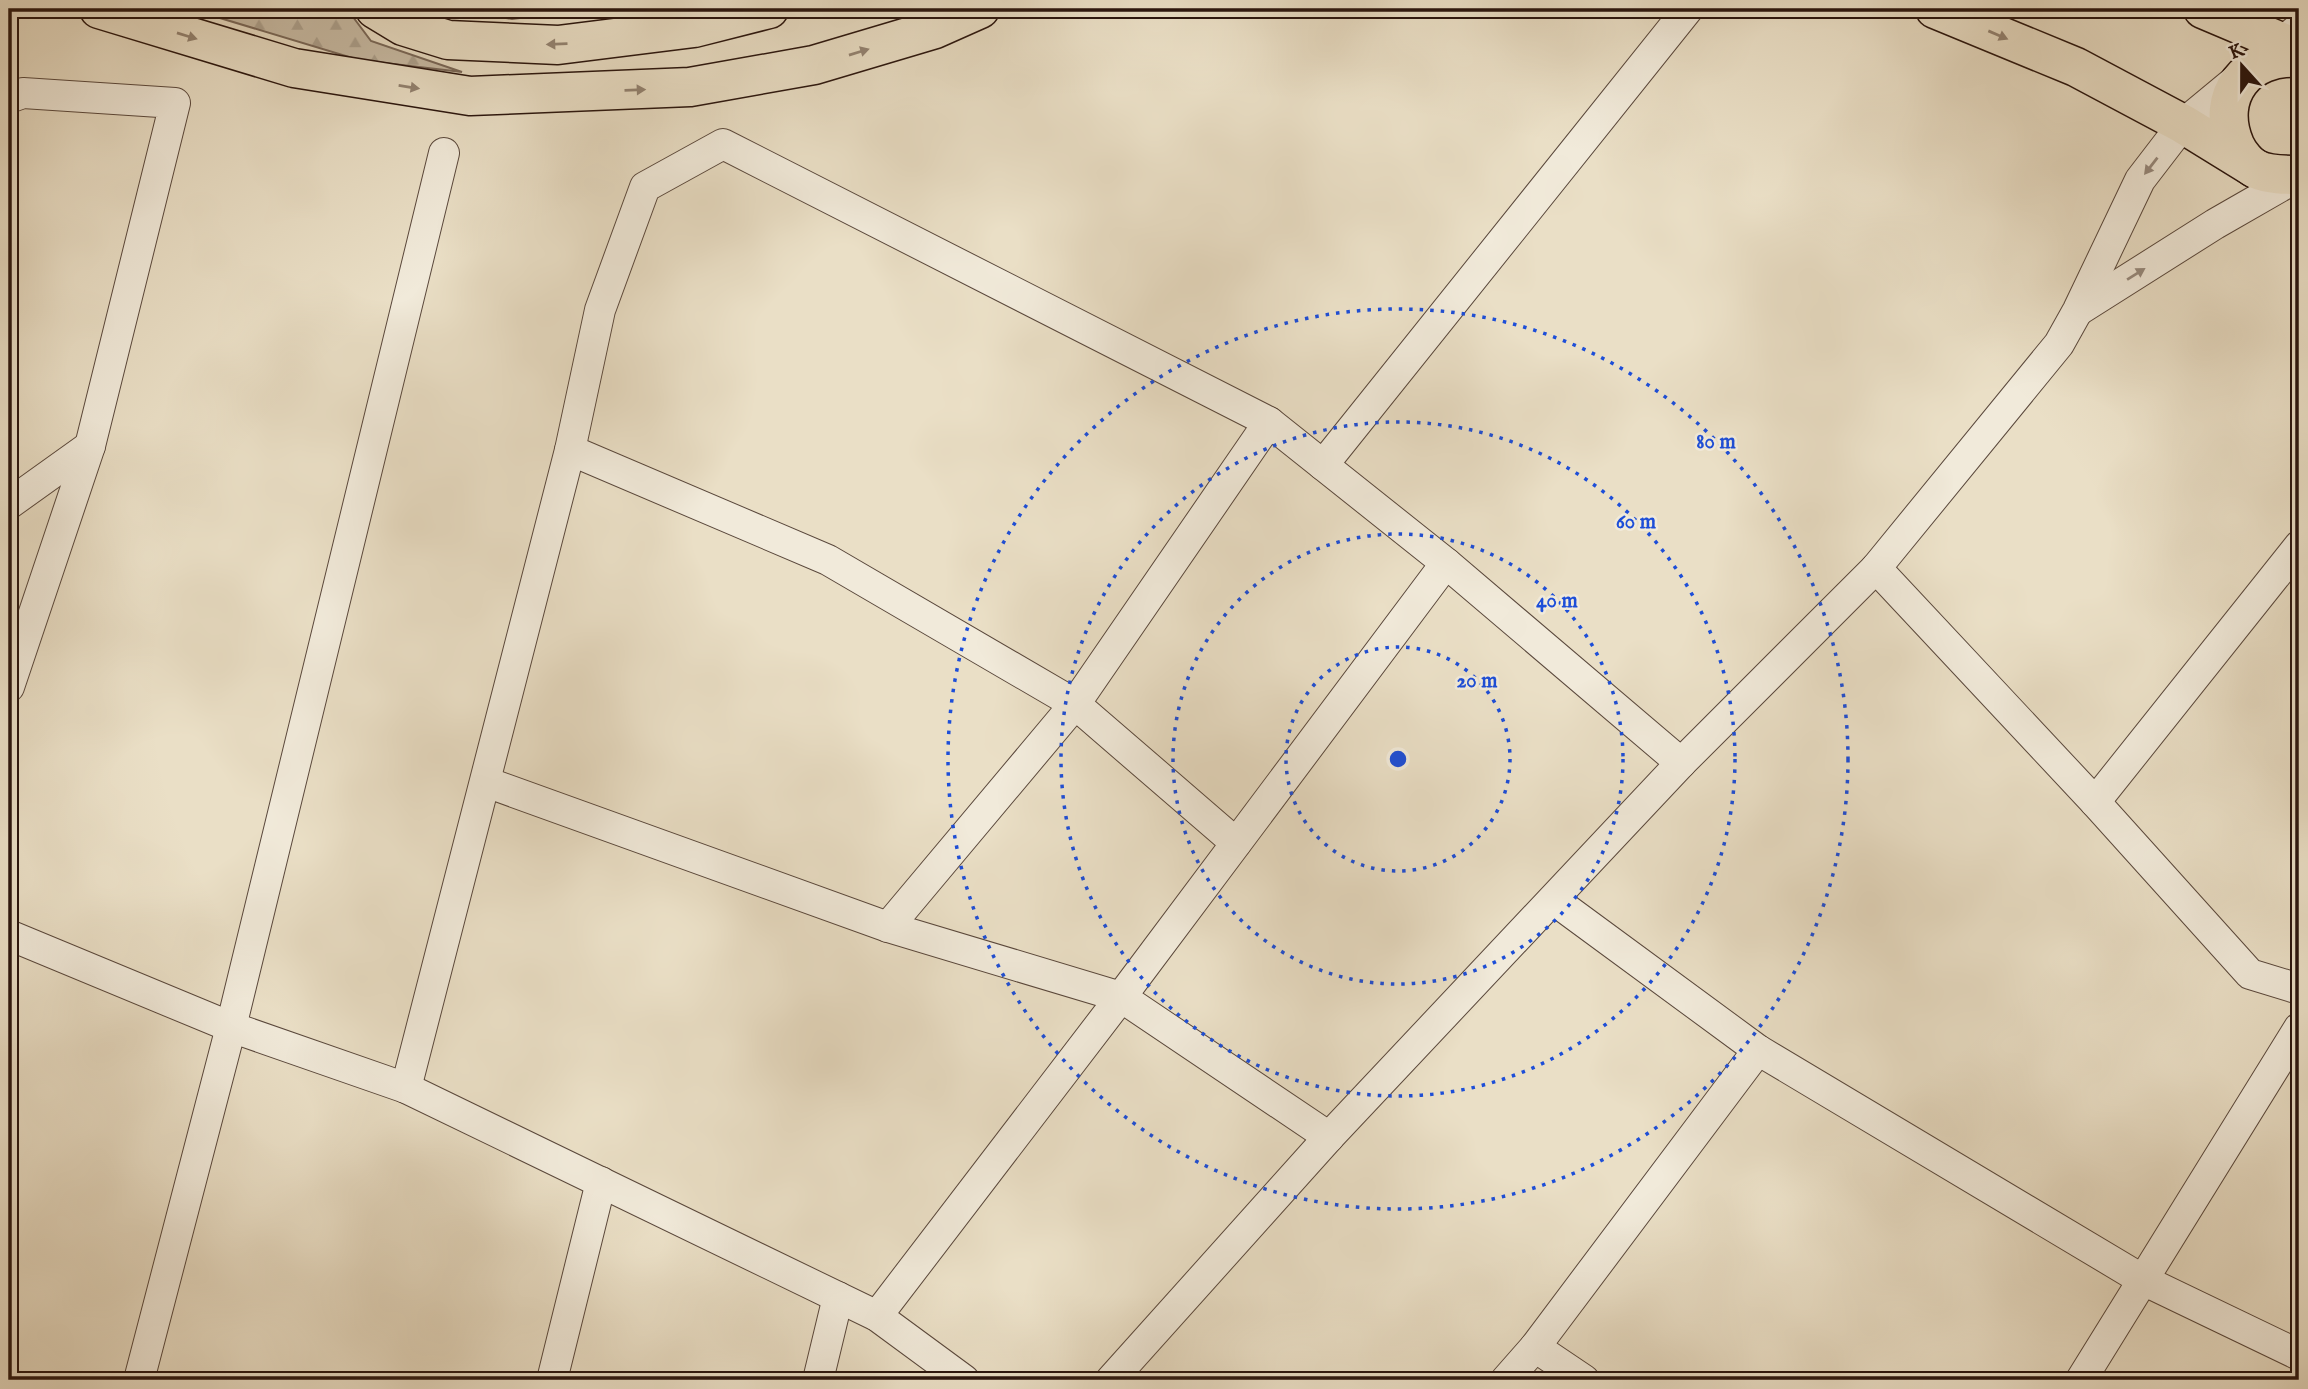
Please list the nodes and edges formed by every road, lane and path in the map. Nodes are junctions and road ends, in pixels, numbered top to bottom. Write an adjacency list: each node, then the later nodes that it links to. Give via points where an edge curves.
1 (99, 9): 4 (main road, one-way to 4, via 294,68 470,96 690,88 814,65 935,29)
2 (375, 9): 3 (main road, one-way to 2, via 694,28 558,45 448,40 403,26)
3 (769, 9)
4 (980, 9)
5 (1688, 9): 18 (street)
6 (1935, 9): 11 (main road, one-way to 11, via 2076,67)
7 (2203, 9): 8 (main road)
8 (2295, 45): 9 (main road)
9 (2252, 68): 11 (street); 13 (main road, via 2236,85 2228,108 2229,131 2238,153)
10 (9, 98): 16 (street, via 23,93 175,103)
11 (2183, 124): 13 (main road); 14 (street, one-way to 14, via 2140,180)
12 (444, 153): 34 (street)
13 (2289, 177): 14 (street, one-way to 13)
14 (2078, 310): 22 (street, via 2059,344)
15 (1269, 422): 17 (street, via 723,144 645,187 600,310); 18 (street); 24 (street)
16 (90, 446): 19 (street); 23 (street)
17 (570, 450): 24 (street, via 828,560); 26 (street)
18 (1323, 465): 21 (street)
19 (9, 504)
20 (2299, 546): 27 (street)
21 (1446, 563): 25 (street); 28 (street)
22 (1876, 568): 25 (street); 27 (street)
23 (9, 687)
24 (1075, 704): 28 (street); 30 (street)
25 (1681, 763): 29 (street)
26 (486, 782): 30 (street); 37 (street)
27 (2095, 802): 32 (street, via 2250,974)
28 (1236, 843): 33 (street)
29 (1554, 900): 36 (street); 38 (street)
30 (888, 927): 33 (street)
31 (9, 935): 34 (street)
32 (2299, 989)
33 (1121, 998): 38 (street); 42 (street)
34 (231, 1027): 37 (street); 45 (street)
35 (2299, 1028): 40 (street)
36 (1758, 1050): 40 (street); 43 (street)
37 (406, 1088): 39 (street)
38 (1329, 1137): 49 (street)
39 (601, 1182): 41 (street); 46 (street)
40 (2143, 1280): 44 (street); 52 (street)
41 (838, 1297): 42 (street); 47 (street)
42 (877, 1316): 48 (street)
43 (1535, 1347): 50 (street); 51 (street)
44 (2299, 1356)
45 (139, 1380)
46 (552, 1380)
47 (818, 1380)
48 (964, 1380)
49 (1111, 1380)
50 (1506, 1380)
51 (1584, 1380)
52 (2081, 1380)

